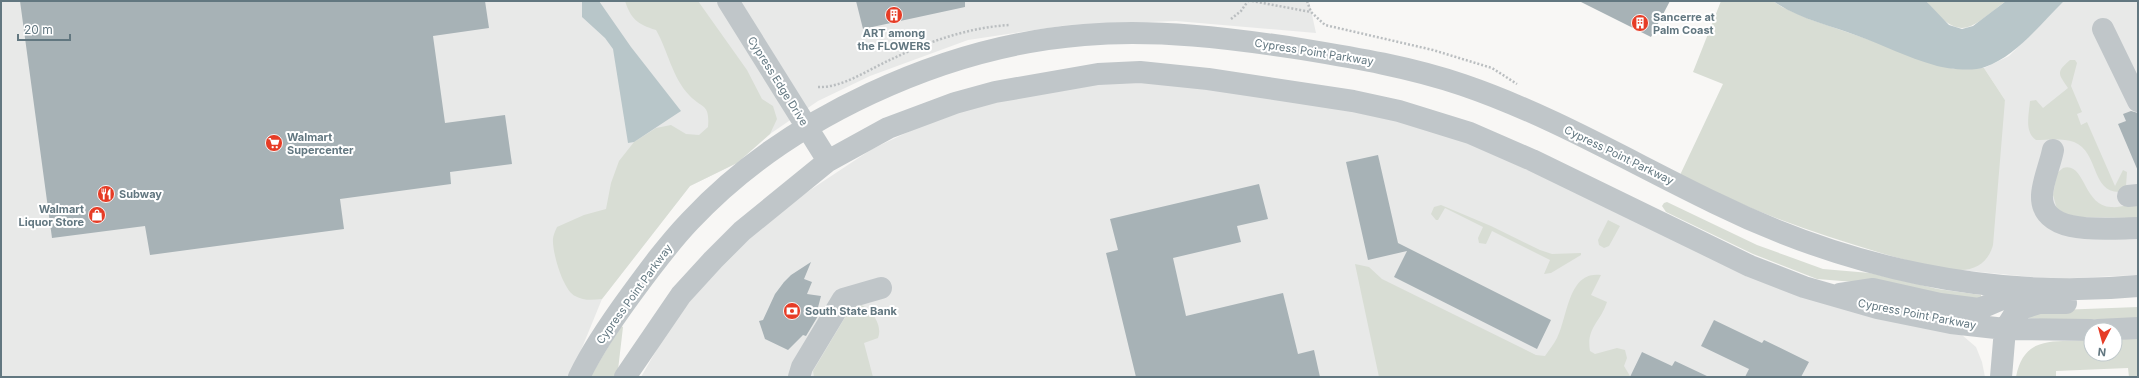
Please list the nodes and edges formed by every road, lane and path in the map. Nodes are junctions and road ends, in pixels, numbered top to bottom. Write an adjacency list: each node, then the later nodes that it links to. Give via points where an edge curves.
1 (728, 1): 6 (street, Cypress Edge Drive)
2 (1252, 1): 3 (path)
3 (1311, 12)
4 (2103, 29): 5 (street)
5 (2138, 101)
6 (807, 126): 8 (street, Cypress Edge Drive); 11 (street, Cypress Point Parkway, via 856,100 916,74 973,55 1036,41 1085,35 1152,33 1234,39 1382,63 1457,83 1546,119 1718,205 1817,247 1915,273); 19 (street, Cypress Point Parkway, via 752,166 691,220 627,300)
7 (2053, 150): 9 (street, via 2042,196 2049,215 2067,226 2096,229)
8 (828, 161): 13 (street, Cypress Point Parkway, via 888,128 955,103 995,92 1098,74 1140,72 1208,79 1353,101 1399,111 1470,133 1532,160 1750,266); 20 (street, Cypress Point Parkway, via 742,231 713,260 681,296)
9 (2138, 228)
10 (2138, 286): 11 (street, Cypress Point Parkway, via 2070,289)
11 (2011, 287): 13 (street, via 2000,300 1979,309 1940,304 1873,289)
12 (881, 288): 21 (street, via 843,299 802,367)
13 (1833, 296): 16 (street, Cypress Point Parkway, via 1951,323)
14 (2138, 299): 16 (street, via 2039,303 2017,310)
15 (2138, 328): 17 (street)
16 (2005, 329): 18 (street, Cypress Point Parkway); 22 (street)
17 (2123, 329)
18 (2083, 330)
19 (579, 377)
20 (625, 377)
21 (800, 377)
22 (2001, 377)

